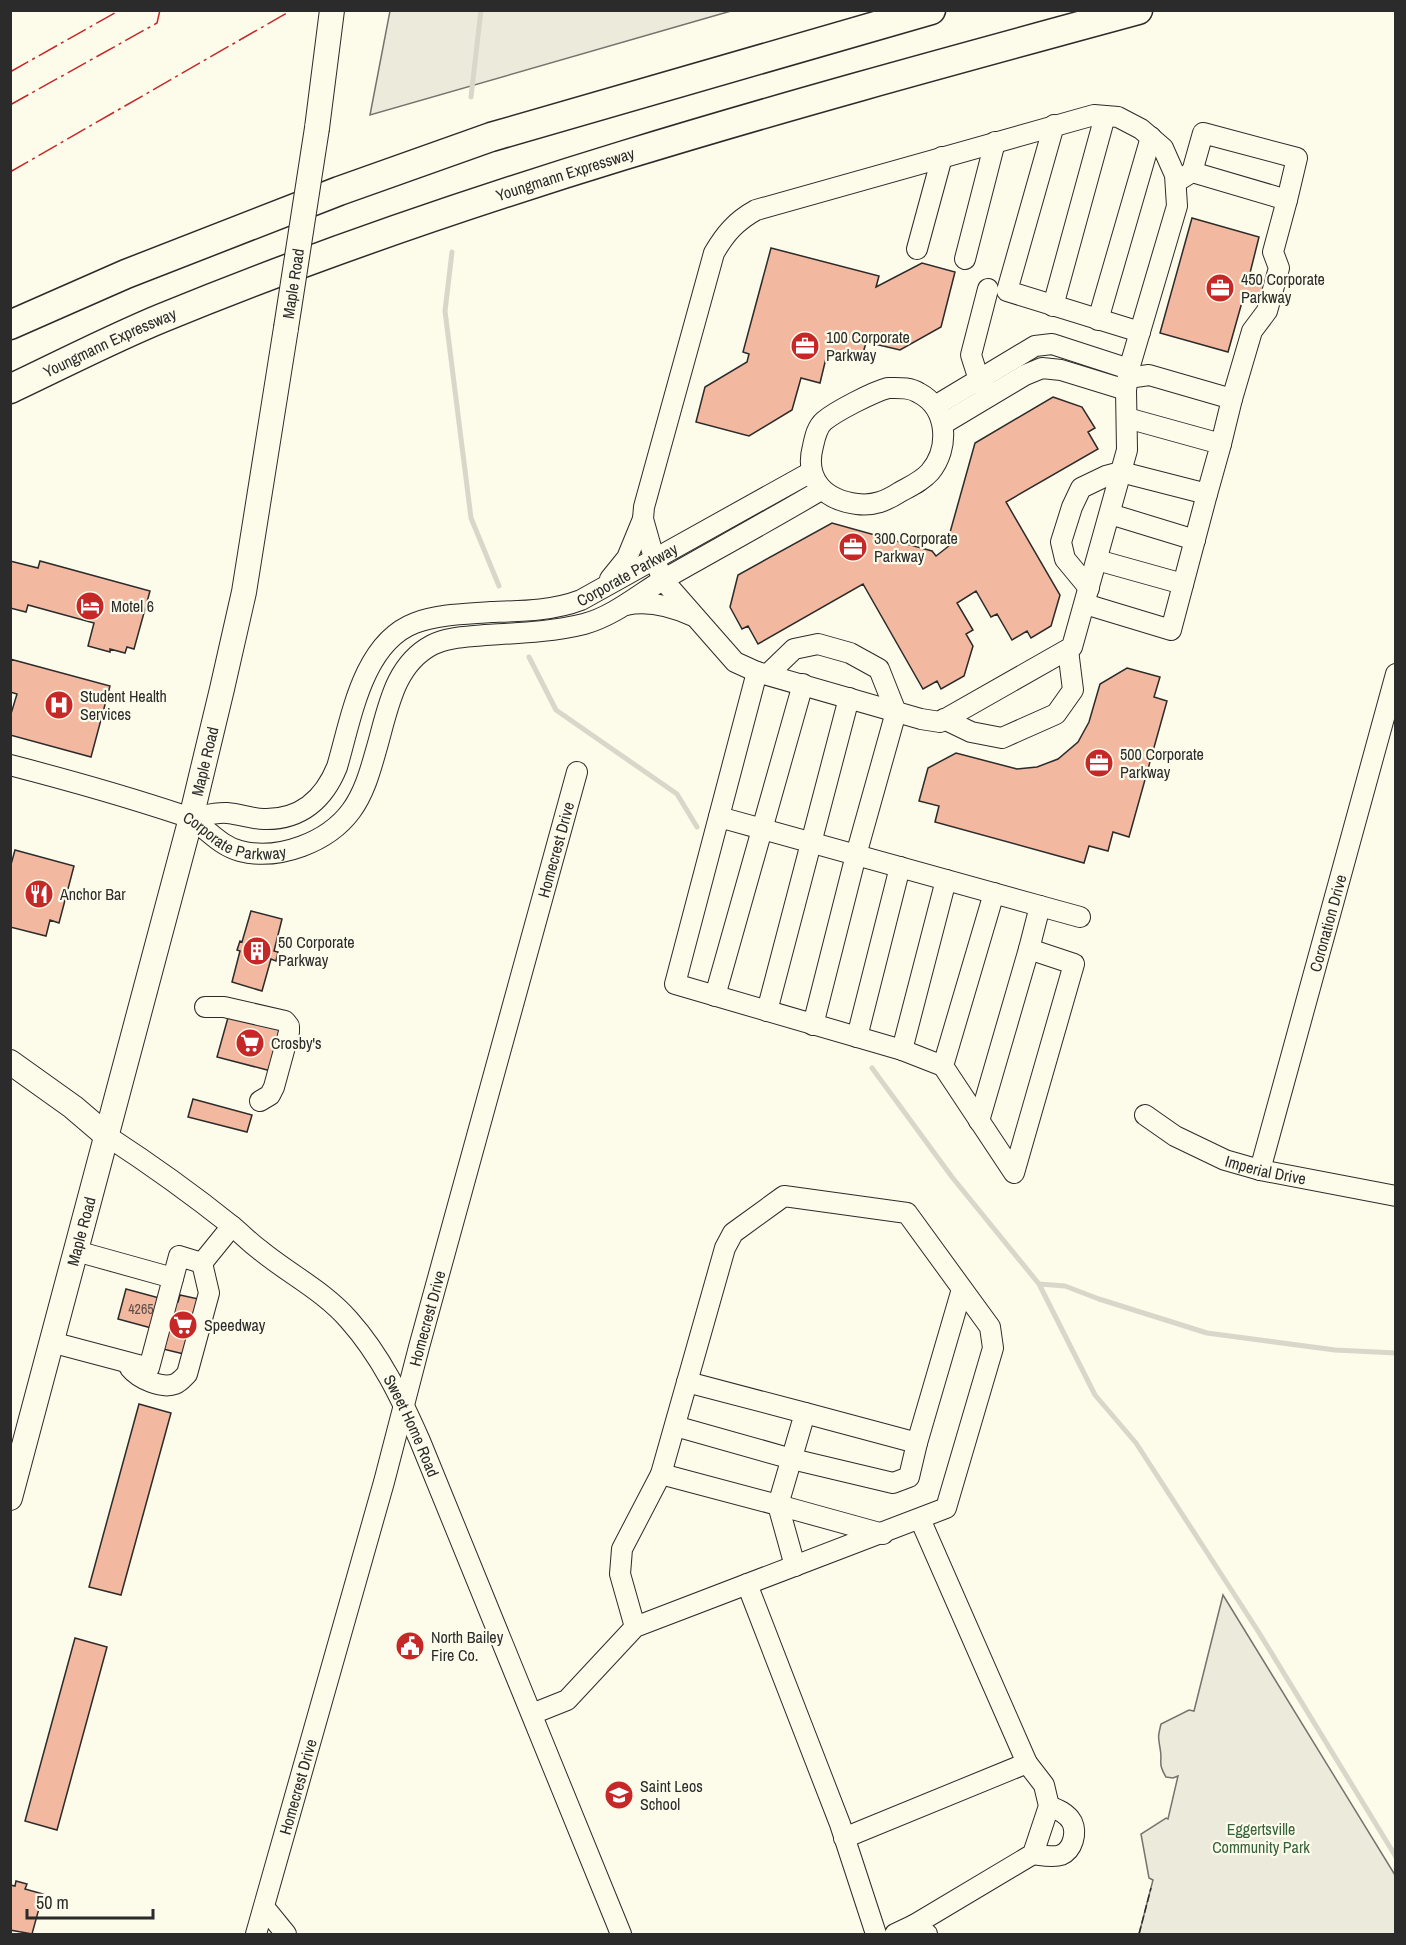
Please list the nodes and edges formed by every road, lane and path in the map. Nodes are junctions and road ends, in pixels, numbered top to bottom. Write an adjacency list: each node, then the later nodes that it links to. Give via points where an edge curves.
1 (332, 10): 52 (main road, Maple Road, bridge, via 244,592)
2 (931, 10): 16 (highway, via 491,137 126,274)
3 (1137, 10): 20 (highway, Youngmann Expressway, via 716,127 347,245 152,323)
4 (1105, 116): 5 (street); 6 (street, via 1118,117); 14 (street)
5 (1054, 125): 7 (street); 14 (street, via 1007,291)
6 (1151, 137): 9 (street, via 1163,148 1175,175); 15 (street)
7 (995, 142): 8 (street); 12 (street)
8 (942, 157): 11 (street); 30 (street, via 756,210 724,235 714,253)
9 (1184, 177): 10 (street); 10 (street, via 1203,133 1298,158); 17 (street)
10 (1287, 200): 21 (street, via 1273,252 1279,268 1267,311 1252,331)
11 (917, 249)
12 (965, 259)
13 (988, 289): 19 (street, via 970,355)
14 (1053, 306): 15 (street)
15 (1098, 320): 17 (street)
16 (10, 325)
17 (1140, 332): 18 (street)
18 (1128, 379): 19 (street, via 1052,344 1035,346); 21 (street, via 1149,375); 23 (street)
19 (984, 388): 22 (street)
20 (10, 389)
21 (1232, 399): 24 (street)
22 (939, 415): 25 (street, via 920,393 906,388 888,387 874,392 823,422 811,452); 27 (street, via 944,441 932,470 922,480 869,506 834,498)
23 (1127, 418): 24 (street); 26 (street, via 1127,450)
24 (1221, 444): 28 (street)
25 (811, 472): 27 (street); 32 (street, Corporate Parkway)
26 (1121, 472): 28 (street); 29 (street); 37 (street, via 1081,488 1062,542 1065,559)
27 (821, 490): 34 (street, Corporate Parkway)
28 (1207, 494): 31 (street)
29 (1110, 514): 31 (street); 33 (street)
30 (643, 519): 32 (street); 36 (street, via 627,558)
31 (1195, 540): 35 (street)
32 (654, 558): 34 (street); 36 (street, Corporate Parkway)
33 (1097, 560): 35 (street); 37 (street)
34 (663, 580): 38 (street, Corporate Parkway); 40 (street)
35 (1183, 584): 37 (street, via 1171,630)
36 (602, 588): 39 (street, Corporate Parkway, via 562,607)
37 (1087, 596): 42 (street)
38 (620, 606): 40 (street, via 666,606); 41 (street, Corporate Parkway, via 585,624)
39 (497, 612): 41 (street); 52 (street, Corporate Parkway, via 433,618 413,624 388,641 368,669 337,767 315,802 281,818 225,813)
40 (695, 616): 43 (street, via 735,662)
41 (498, 634): 52 (street, Corporate Parkway, via 434,644 410,663 394,686 364,789 351,810 322,837 279,852 239,851 213,838)
42 (1068, 650): 48 (street); 48 (street, via 1073,690 1056,714 1002,738 971,732)
43 (763, 673): 45 (street); 47 (street, via 794,649 818,644 849,653 879,669); 51 (street)
44 (1395, 674): 74 (street, Coronation Drive)
45 (803, 684): 46 (street); 53 (street)
46 (849, 698): 47 (street); 54 (street)
47 (896, 712): 48 (street, via 940,722); 55 (street)
48 (944, 719)
49 (10, 765): 52 (street)
50 (577, 772): 84 (street, Homecrest Drive)
51 (719, 817): 53 (street); 62 (street, via 675,984)
52 (191, 818): 73 (main road, Maple Road)
53 (762, 829): 54 (street); 62 (street)
54 (811, 842): 55 (street); 64 (street)
55 (856, 855): 56 (street); 65 (street)
56 (900, 867): 57 (street); 66 (street)
57 (946, 880): 58 (street); 67 (street)
58 (994, 893): 59 (street); 69 (street)
59 (1040, 906): 60 (street); 61 (street)
60 (1080, 917)
61 (1029, 949): 72 (street); 72 (street, via 1074,964 1014,1173)
62 (714, 996): 64 (street)
63 (205, 1007): 70 (street, via 224,1006 285,1021 289,1026 274,1087)
64 (766, 1011): 65 (street)
65 (813, 1024): 66 (street)
66 (857, 1037): 67 (street)
67 (902, 1050): 69 (street)
68 (10, 1062): 73 (main road, Sweet Home Road)
69 (943, 1066): 72 (street)
70 (260, 1101)
71 (1145, 1115): 74 (street, Imperial Drive, via 1200,1149)
72 (979, 1121)
73 (107, 1136): 76 (street, Sweet Home Road); 77 (main road, Maple Road)
74 (1260, 1170): 75 (street, Imperial Drive)
75 (1395, 1196)
76 (232, 1226): 78 (street); 84 (street, Sweet Home Road, via 341,1311 369,1345)
77 (76, 1251): 79 (street); 81 (main road, Maple Road)
78 (202, 1263): 79 (street, via 179,1256); 82 (street, via 209,1293 187,1374 173,1385 165,1385 140,1378)
79 (173, 1278): 82 (street, via 149,1368)
80 (962, 1289): 83 (street, via 907,1213 784,1196 733,1233 725,1248); 87 (street); 92 (street, via 990,1327 993,1348 946,1508)
81 (51, 1342): 82 (street); 90 (main road, Maple Road)
82 (124, 1362)
83 (687, 1382): 85 (street); 86 (street)
84 (404, 1405): 97 (street, Sweet Home Road); 102 (street, Homecrest Drive)
85 (806, 1413): 87 (street); 88 (street)
86 (675, 1426): 88 (street); 89 (street)
87 (917, 1443): 88 (street, via 909,1477 893,1483)
88 (792, 1460): 91 (street)
89 (661, 1474): 91 (street); 96 (street, via 622,1550 620,1574)
90 (10, 1498)
91 (778, 1505): 93 (street); 94 (street)
92 (920, 1519): 93 (street); 98 (street)
93 (883, 1534): 94 (street)
94 (795, 1566): 95 (street)
95 (747, 1584): 96 (street); 100 (street)
96 (635, 1627): 97 (street, via 567,1700)
97 (532, 1714): 106 (street, Sweet Home Road)
98 (1027, 1763): 99 (street, via 1044,1785); 100 (street)
99 (1049, 1806): 101 (street); 101 (street, via 1062,1811 1071,1821 1071,1847 1061,1855)
100 (844, 1838): 107 (street)
101 (1033, 1854): 103 (street)
102 (264, 1907): 104 (street, Homecrest Drive); 105 (street)
103 (920, 1930): 108 (street)
104 (256, 1935)
105 (286, 1935)
106 (621, 1935)
107 (876, 1935)
108 (896, 1935)

